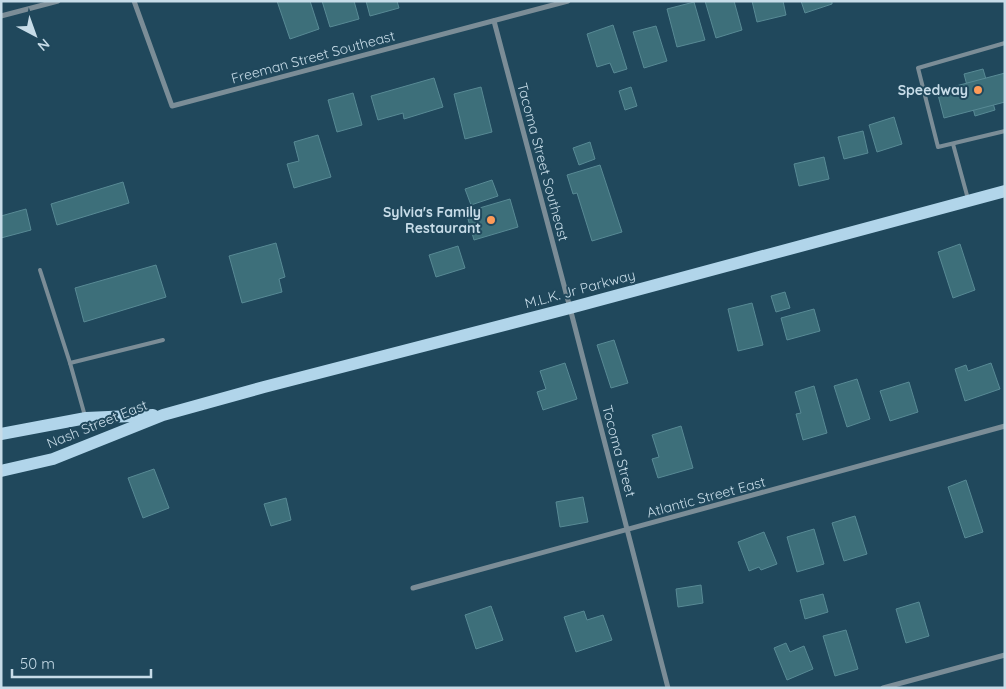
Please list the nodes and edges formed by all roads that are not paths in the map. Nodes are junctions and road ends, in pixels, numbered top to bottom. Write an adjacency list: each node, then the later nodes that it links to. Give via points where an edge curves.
1 (58, 1): 4 (street)
2 (134, 1): 5 (street, Freeman Street Southeast, via 172,106)
3 (568, 1): 5 (street, Freeman Street Southeast)
4 (1, 16)
5 (494, 21): 12 (street, Tacoma Street Southeast)
6 (1005, 43): 8 (lane, via 918,68 938,147)
7 (1005, 131): 8 (lane)
8 (953, 144): 10 (lane)
9 (1005, 191): 10 (main road, M.L.K. Jr Parkway)
10 (968, 201): 12 (main road, M.L.K. Jr Parkway)
11 (40, 270): 14 (lane)
12 (570, 308): 15 (main road, M.L.K. Jr Parkway); 20 (street, Tocoma Street)
13 (163, 340): 14 (lane)
14 (70, 363): 16 (lane)
15 (163, 415): 16 (main road, Nash Street East); 19 (main road, Nash Street East, via 53,459)
16 (86, 418): 18 (main road, Nash Street East)
17 (1005, 426): 20 (street, Atlantic Street East)
18 (1, 434)
19 (1, 471)
20 (628, 530): 21 (street, Atlantic Street East); 23 (street, Tocoma Street)
21 (413, 588)
22 (1005, 655): 24 (street)
23 (668, 688)
24 (883, 688)

